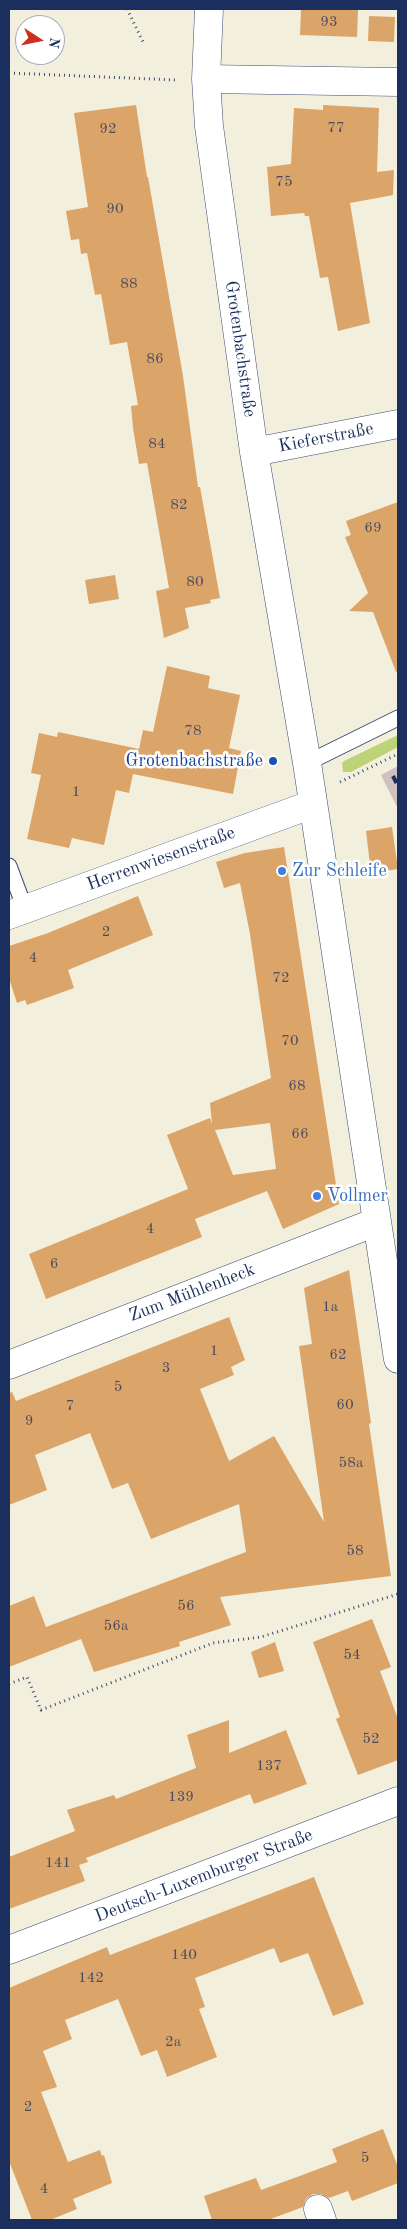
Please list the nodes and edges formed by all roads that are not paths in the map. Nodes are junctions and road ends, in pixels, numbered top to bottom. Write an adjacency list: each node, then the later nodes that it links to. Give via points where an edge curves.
1 (209, 9): 2 (street, Grotenbachstraße)
2 (206, 78): 3 (street); 5 (street, Grotenbachstraße, via 209,126)
3 (398, 82)
4 (398, 424): 5 (street, Kieferstraße)
5 (254, 452): 7 (street, Grotenbachstraße)
6 (398, 718): 7 (lane)
7 (307, 763): 8 (street, Grotenbachstraße)
8 (313, 804): 10 (street, Herrenwiesenstraße); 11 (street, Grotenbachstraße)
9 (9, 866): 10 (lane)
10 (17, 912)
11 (376, 1222): 12 (street, Grotenbachstraße); 13 (street, Zum Mühlenheck)
12 (398, 1359)
13 (9, 1365)
14 (398, 1801): 15 (street, Deutsch-Luxemburger Straße)
15 (9, 1950)

